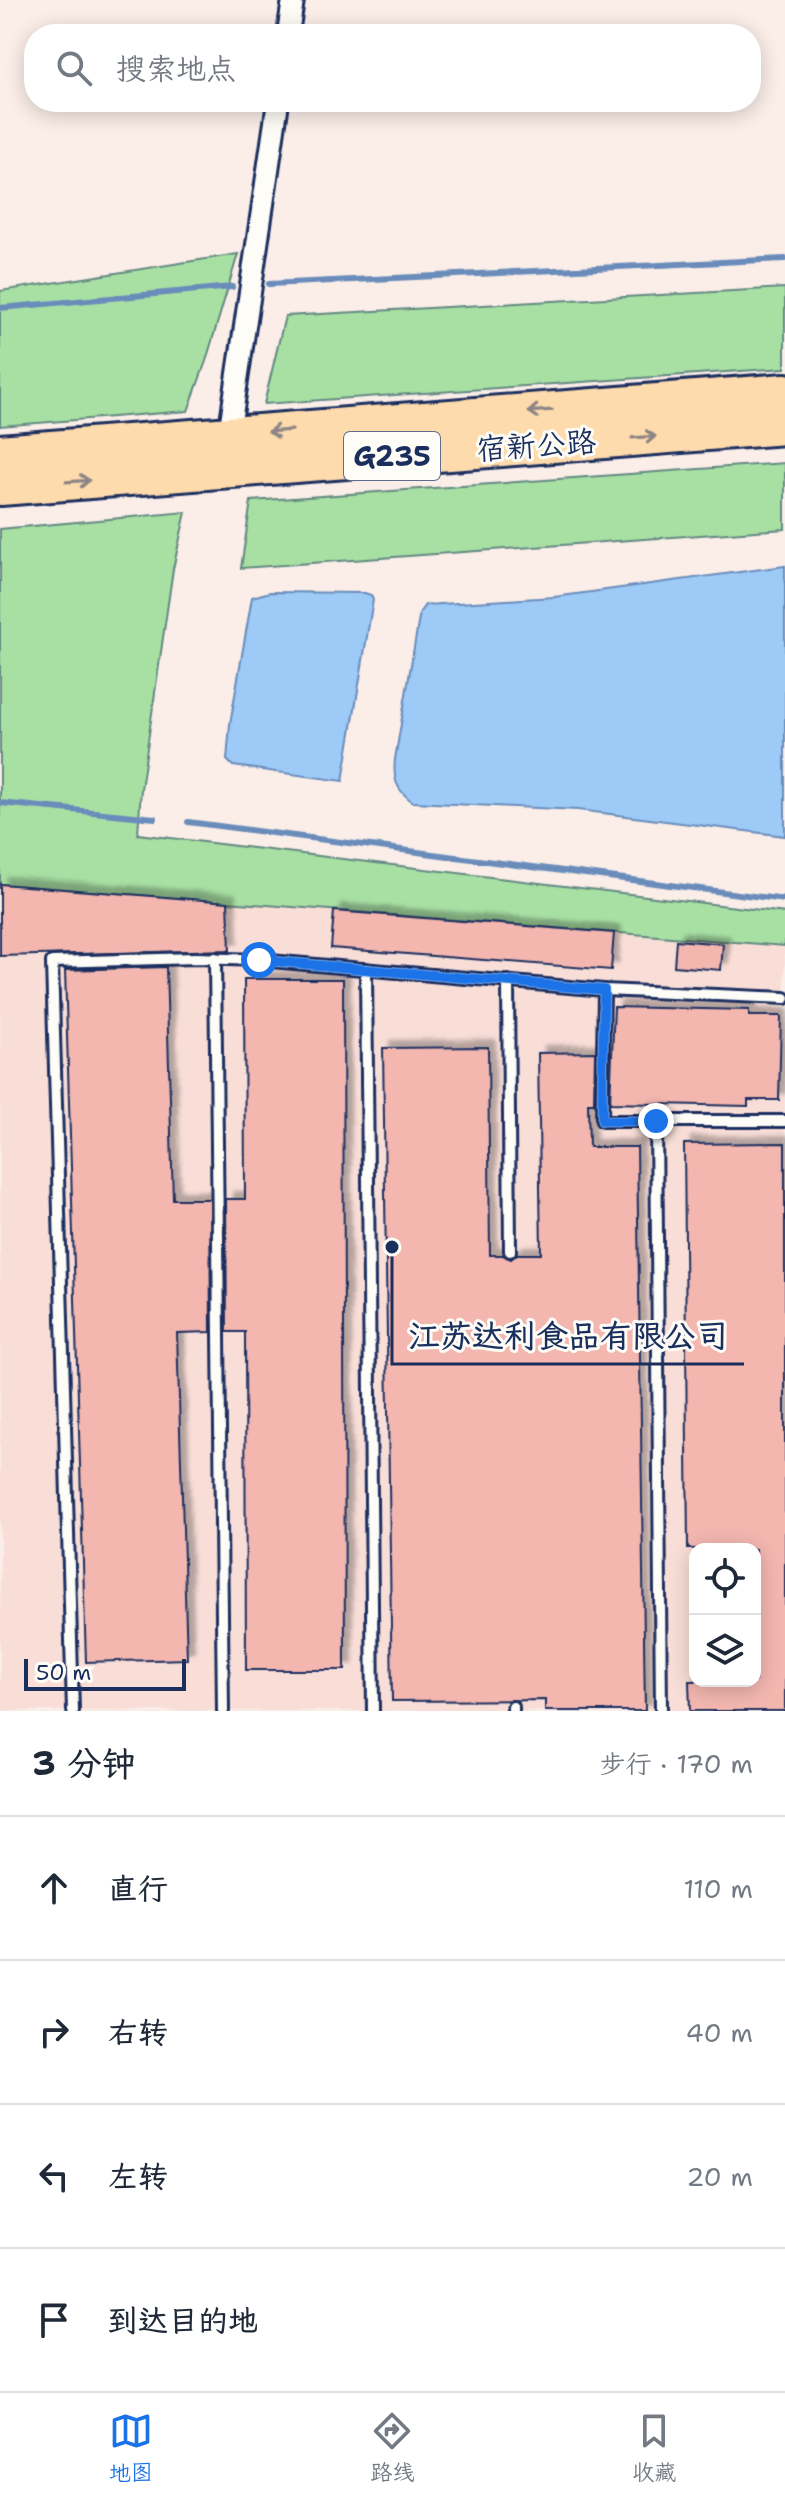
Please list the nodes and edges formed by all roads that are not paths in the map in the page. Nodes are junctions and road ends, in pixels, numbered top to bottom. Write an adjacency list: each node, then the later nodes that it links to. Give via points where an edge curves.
1 (293, 0): 2 (street)
2 (289, 24)
3 (277, 112): 6 (street)
4 (785, 392): 6 (highway, 宿新公路 / G235, one-way to 6)
5 (785, 426): 8 (highway, 宿新公路 / G235, one-way to 5)
6 (229, 435): 7 (highway, 宿新公路 / G235)
7 (0, 453)
8 (0, 487)
9 (215, 958): 10 (lane); 17 (lane, via 52,962); 18 (lane)
10 (366, 969): 11 (lane); 19 (lane)
11 (508, 981): 12 (lane); 16 (lane)
12 (604, 990): 13 (lane); 14 (lane, via 602,1121)
13 (785, 998)
14 (656, 1121): 15 (lane); 20 (lane)
15 (785, 1121)
16 (510, 1251)
17 (73, 1711)
18 (223, 1711)
19 (373, 1711)
20 (661, 1711)

